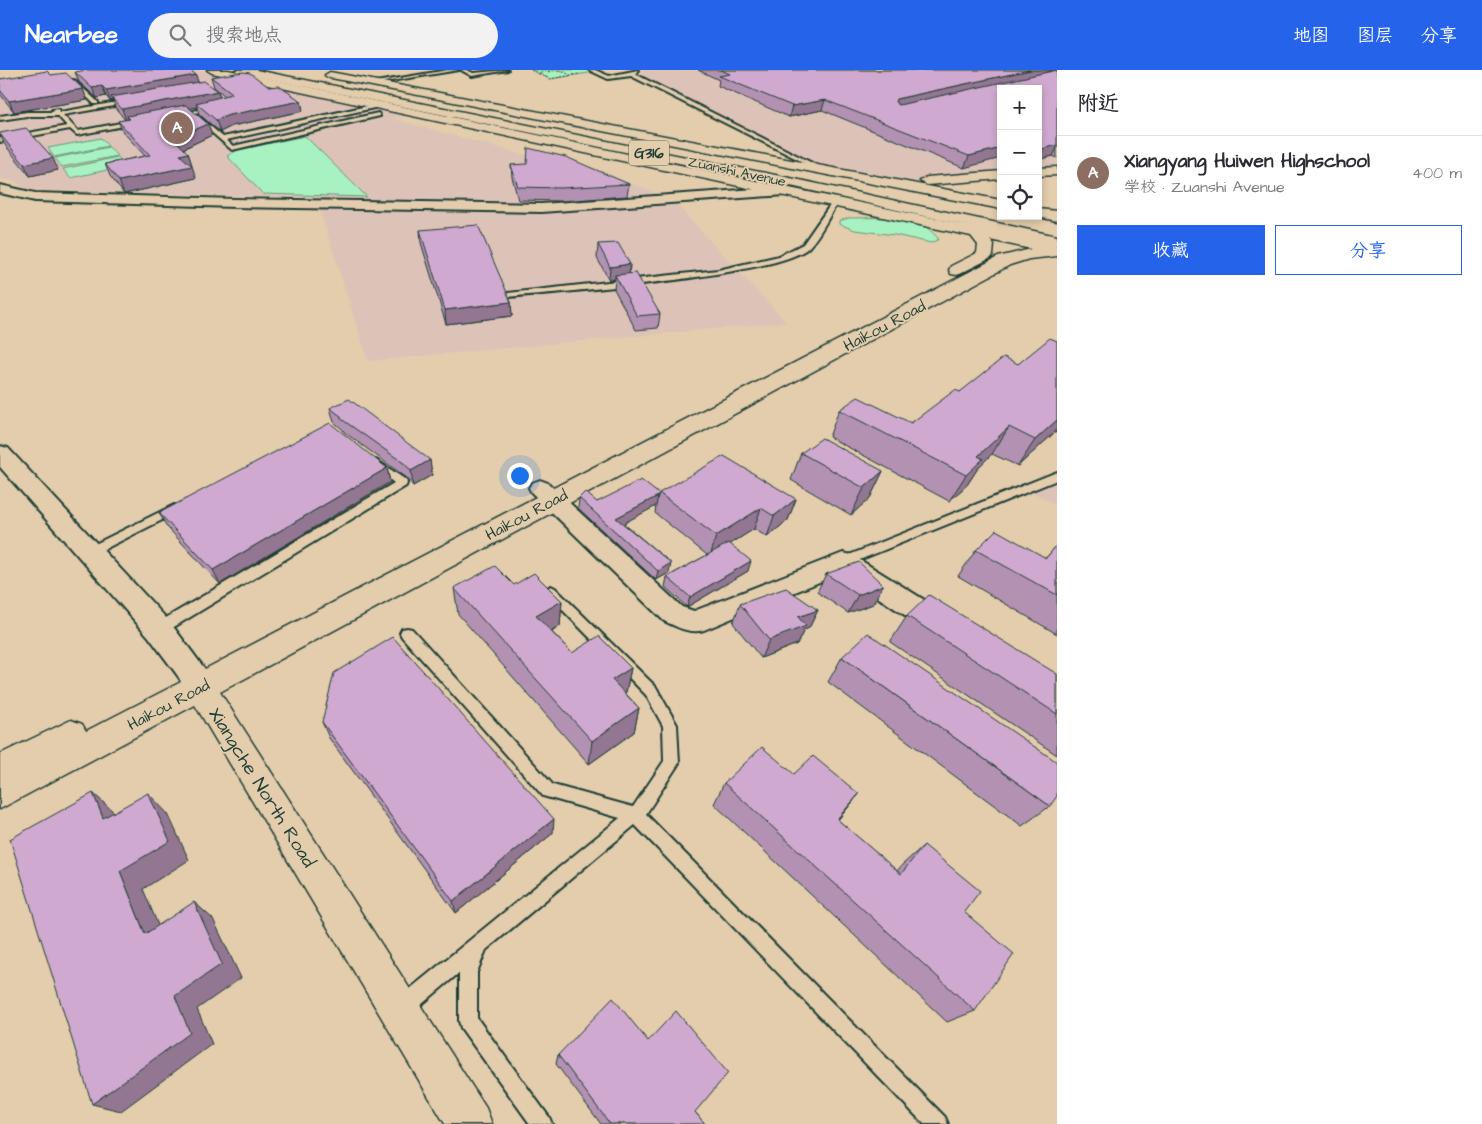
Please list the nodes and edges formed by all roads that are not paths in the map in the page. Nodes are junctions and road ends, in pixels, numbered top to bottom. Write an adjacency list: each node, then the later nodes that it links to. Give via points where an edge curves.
1 (212, 70): 15 (main road)
2 (240, 70): 12 (main road, Zuanshi Avenue / G316)
3 (276, 70): 28 (main road, Zuanshi Avenue / G316)
4 (457, 70): 11 (lane)
5 (463, 70): 6 (lane, via 472,75)
6 (506, 70)
7 (593, 71): 9 (lane, via 608,78)
8 (316, 72): 11 (main road)
9 (634, 72): 24 (lane)
10 (71, 80): 13 (lane)
11 (372, 82): 24 (main road)
12 (398, 101): 15 (lane); 29 (main road, Zuanshi Avenue / G316)
13 (96, 103): 18 (lane, via 55,110); 18 (lane, via 134,98)
14 (220, 106): 16 (lane)
15 (380, 110): 22 (lane); 22 (lane, via 232,148); 31 (main road)
16 (191, 112): 17 (lane); 22 (lane)
17 (183, 113)
18 (59, 114): 19 (lane); 21 (lane)
19 (0, 118)
20 (143, 120): 21 (lane, via 77,133)
21 (71, 127): 23 (lane)
22 (223, 139)
23 (0, 140)
24 (821, 169): 28 (main road)
25 (1057, 171): 26 (main road)
26 (1042, 172)
27 (997, 175): 28 (main road)
28 (894, 187): 33 (main road); 34 (main road, Zuanshi Avenue / G316)
29 (816, 188): 31 (main road); 40 (main road, Zuanshi Avenue / G316)
30 (0, 189): 31 (street, via 35,198 541,208)
31 (786, 191): 32 (main road)
32 (835, 202): 39 (main road); 42 (lane, via 806,246 781,258 718,272)
33 (997, 204)
34 (997, 213)
35 (1042, 214): 36 (main road)
36 (1057, 216)
37 (1028, 220): 38 (main road)
38 (1057, 226)
39 (976, 232): 41 (main road); 46 (main road, Haikou Road, via 986,245 985,255)
40 (1057, 241)
41 (1057, 250): 46 (main road, Haikou Road, via 1004,261)
42 (508, 295)
43 (0, 453): 48 (street, Xiangche North Road)
44 (364, 453): 51 (lane, via 402,483)
45 (1057, 476): 49 (lane)
46 (546, 494): 49 (street, via 673,614 694,622); 54 (main road, Haikou Road)
47 (184, 503): 48 (lane)
48 (89, 552): 51 (street, Xiangche North Road)
49 (843, 562): 53 (street)
50 (541, 582): 57 (lane, via 651,691 670,726 672,763)
51 (158, 629): 54 (street, Xiangche North Road)
52 (407, 633): 57 (lane, via 548,791)
53 (967, 640)
54 (196, 679): 55 (main road, Haikou Road); 56 (main road, Haikou Road); 59 (main road, Xiangche North Road)
55 (0, 771)
56 (0, 793)
57 (636, 815): 58 (lane); 62 (lane)
58 (480, 944): 59 (lane); 61 (lane, via 468,972 468,1021)
59 (400, 1009): 60 (main road, Xiangche North Road)
60 (470, 1124)
61 (542, 1124)
62 (938, 1124)

